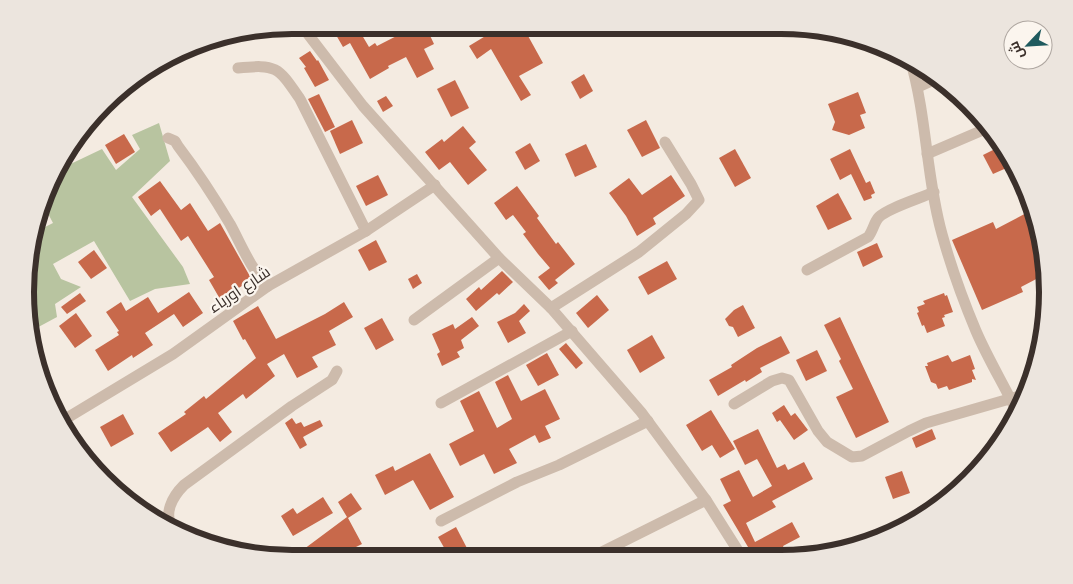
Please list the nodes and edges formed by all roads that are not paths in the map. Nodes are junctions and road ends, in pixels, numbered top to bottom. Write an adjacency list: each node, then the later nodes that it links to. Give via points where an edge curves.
1 (308, 34): 10 (street, via 364,106)
2 (238, 68): 12 (street, via 271,67 287,80 300,99)
3 (913, 70): 5 (street)
4 (930, 82): 5 (street)
5 (918, 87): 9 (street)
6 (982, 130): 9 (street)
7 (168, 138): 15 (street, via 175,141 209,189 259,277)
8 (665, 142): 16 (street, via 699,200 639,252)
9 (927, 154): 11 (street)
10 (435, 185): 12 (street, شارع اورباء); 13 (street)
11 (934, 192): 14 (street, via 883,213 868,237); 21 (street, via 942,234 961,292 976,331)
12 (366, 231): 15 (street, شارع اورباء)
13 (500, 258): 16 (street); 17 (street)
14 (806, 270)
15 (268, 286): 25 (street, شارع اورباء, via 174,354)
16 (551, 308): 18 (street)
17 (414, 320)
18 (572, 331): 22 (street); 26 (street)
19 (338, 371): 28 (street, via 332,380 184,485 169,509)
20 (1018, 396): 21 (street)
21 (1010, 398): 23 (street, via 926,423 855,457 827,442 818,432 789,380 772,381); 24 (street)
22 (441, 403)
23 (734, 404)
24 (1013, 405)
25 (66, 418)
26 (648, 421): 27 (street); 29 (street)
27 (706, 500): 30 (street); 31 (street)
28 (170, 520)
29 (441, 521)
30 (608, 550)
31 (738, 550)

